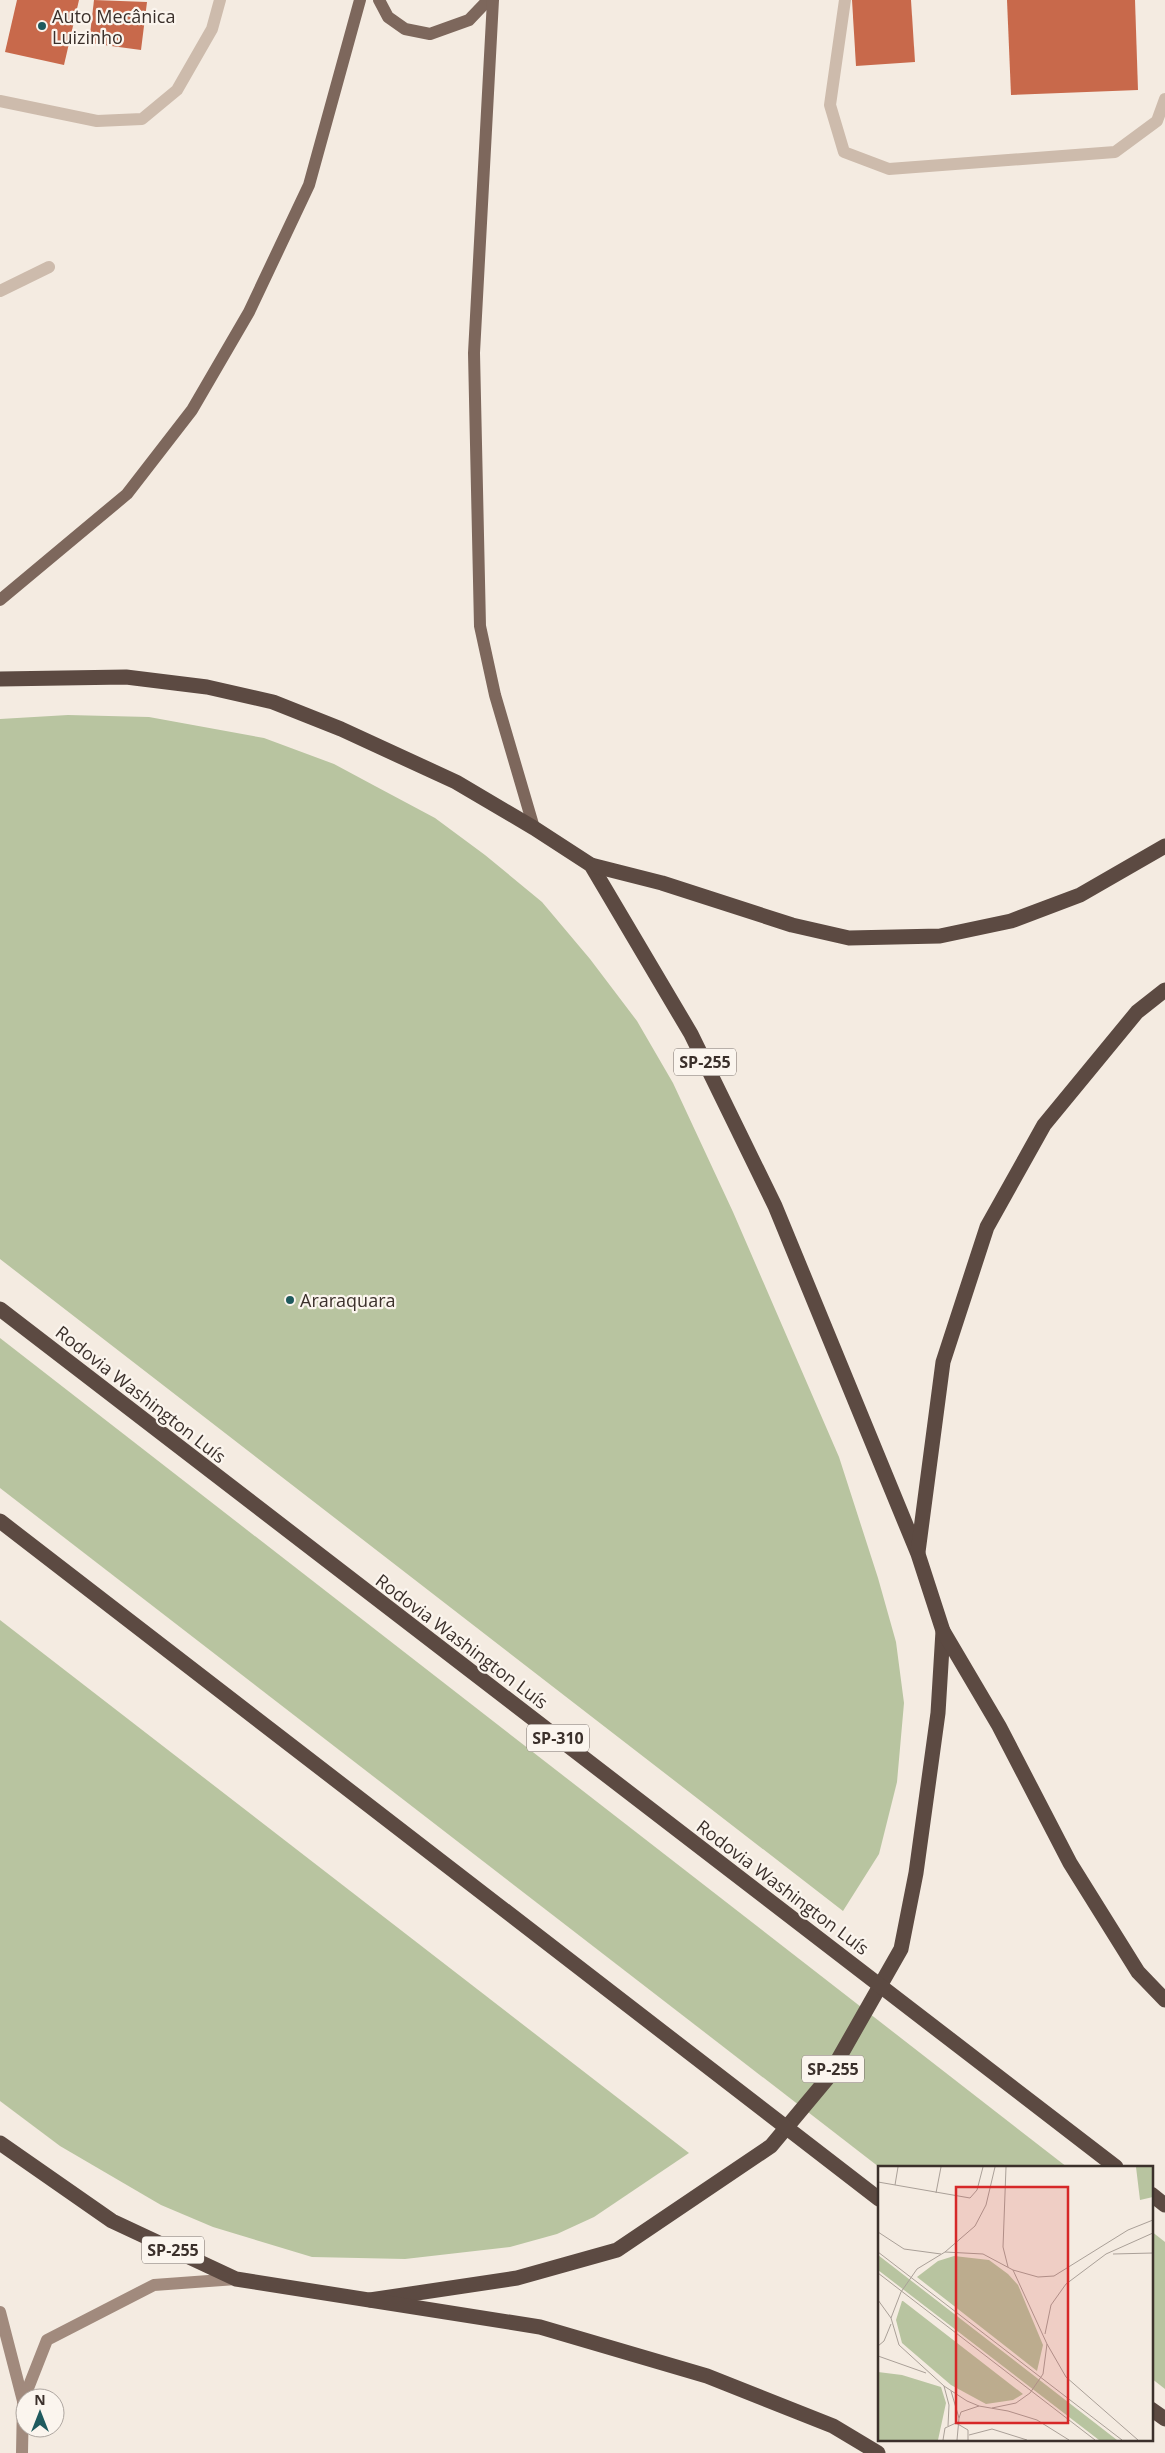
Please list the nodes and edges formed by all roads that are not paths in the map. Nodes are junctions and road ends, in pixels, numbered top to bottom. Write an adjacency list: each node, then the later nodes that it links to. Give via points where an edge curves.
1 (220, 0): 8 (street, via 212,29 177,90 142,119 97,121)
2 (360, 0): 11 (main road, via 309,185 249,312 192,410 127,494)
3 (379, 0): 4 (main road, via 388,17 405,29 430,34 470,20)
4 (488, 0)
5 (493, 0): 13 (main road, via 474,353 480,626 495,695)
6 (845, 0): 7 (street, via 830,105 844,152 889,169 1115,152 1157,121)
7 (1165, 99)
8 (0, 101)
9 (49, 267): 10 (street)
10 (0, 291)
11 (0, 600)
12 (0, 679): 13 (highway, SP-255, via 126,678 207,687 273,702 456,782)
13 (534, 828): 15 (highway, SP-255)
14 (1165, 846): 15 (highway, SP-255, via 1080,895 1011,921 940,936 849,938 792,925 662,883)
15 (591, 865): 19 (highway, SP-255, via 691,1034 775,1206)
16 (1165, 990): 19 (highway, SP-255, via 1137,1012 1044,1125 987,1227 943,1362)
17 (0, 1308): 25 (highway, Rodovia Washington Luís / SP-310)
18 (0, 1521): 27 (highway)
19 (918, 1554): 20 (highway, SP-255)
20 (943, 1631): 21 (highway, via 999,1726 1070,1863); 30 (highway, SP-255, via 938,1713 916,1873 901,1949 827,2079 770,2146 617,2250 517,2278)
21 (1138, 1972): 22 (street); 23 (highway)
22 (1165, 1988)
23 (1165, 2000)
24 (0, 2143): 29 (highway, SP-255, via 112,2221)
25 (1115, 2166)
26 (1152, 2195): 28 (highway)
27 (878, 2198)
28 (1165, 2205)
29 (236, 2280): 30 (highway, SP-255); 33 (street, via 154,2285 46,2340)
30 (370, 2300): 38 (highway, via 540,2327 707,2376 833,2426)
31 (0, 2312): 32 (street)
32 (20, 2388)
33 (29, 2388)
34 (1152, 2410): 35 (highway)
35 (1165, 2419)
36 (23, 2438): 37 (street)
37 (22, 2453)
38 (878, 2453)

